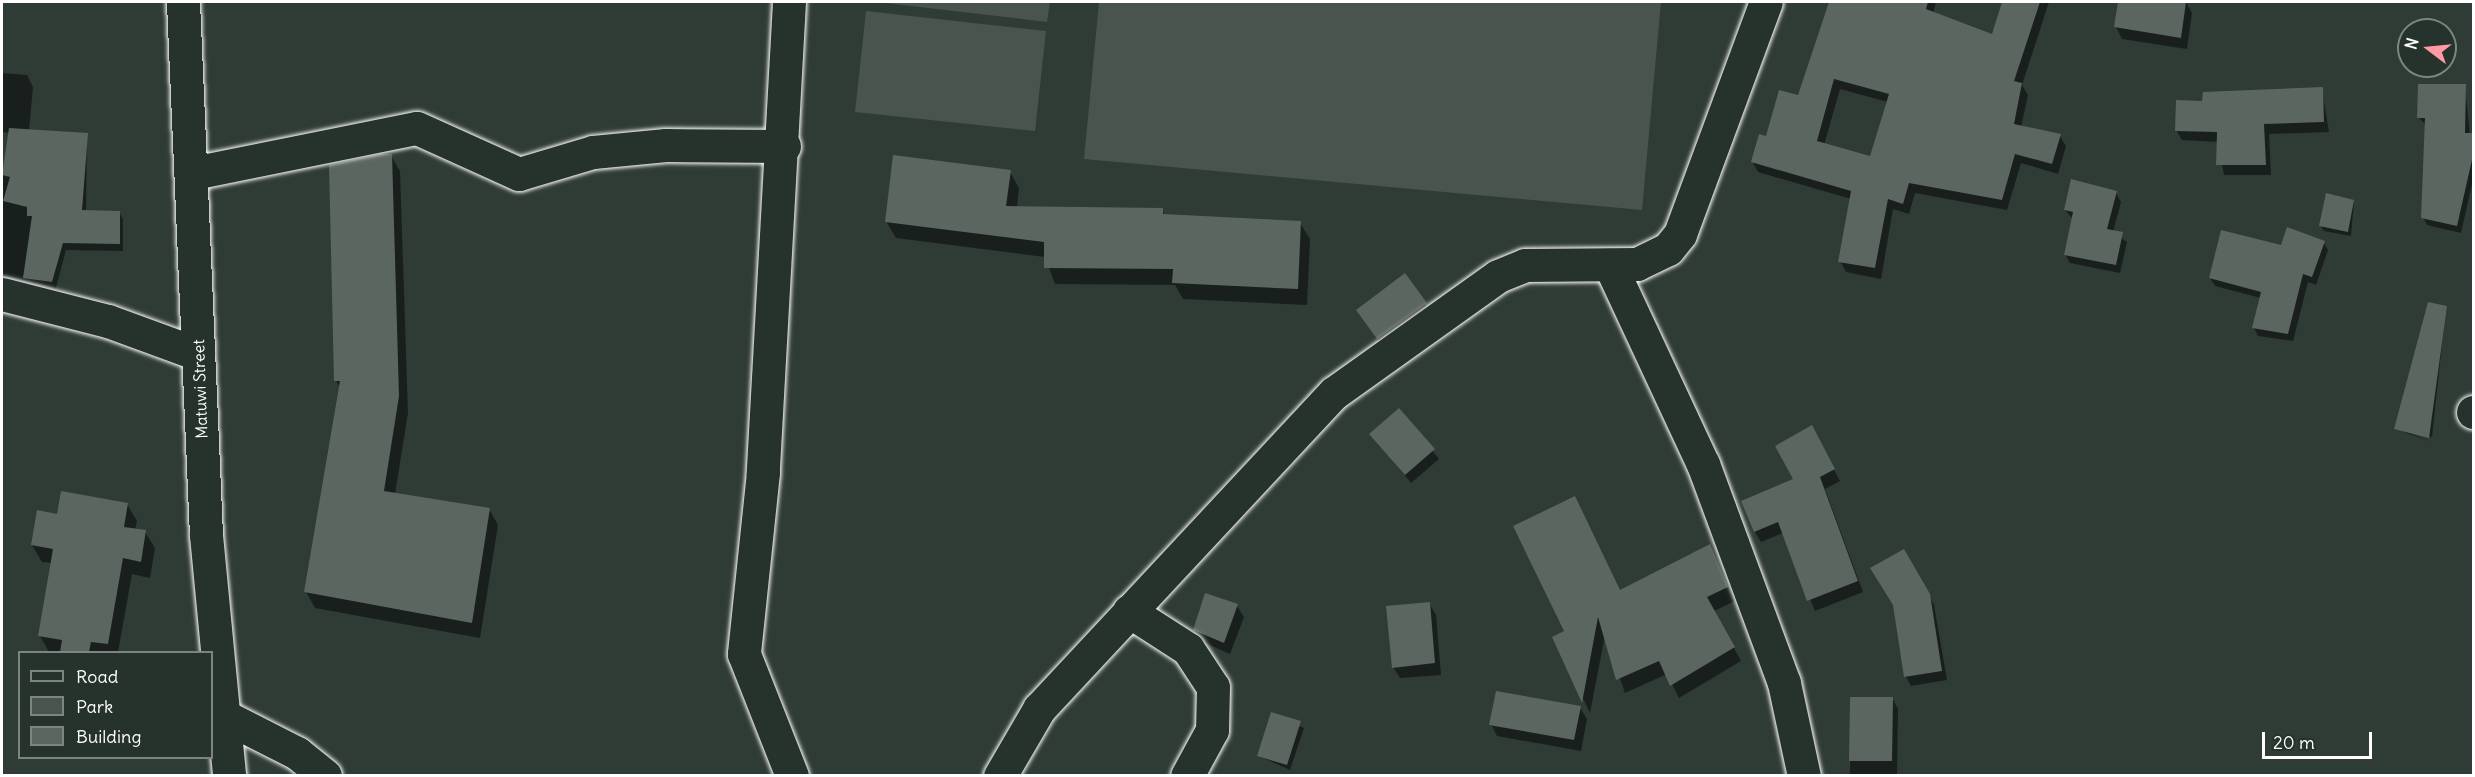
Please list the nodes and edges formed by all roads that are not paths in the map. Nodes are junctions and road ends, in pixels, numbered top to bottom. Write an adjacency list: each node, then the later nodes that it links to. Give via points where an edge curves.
1 (183, 2): 5 (street, Matuwi Street)
2 (789, 2): 4 (street)
3 (1766, 2): 6 (street, via 1680,234 1653,260)
4 (784, 146): 5 (street, via 666,145 593,152 519,174 417,128); 13 (street, via 763,472 744,654)
5 (193, 173): 8 (street, Matuwi Street)
6 (1610, 265): 9 (street, via 1525,265 1498,276 1401,345 1307,419); 16 (street, via 1703,464 1784,683)
7 (2, 294): 8 (street, via 108,321)
8 (198, 354): 10 (street, Matuwi Street, via 206,535)
9 (1129, 611): 14 (street, via 1039,709); 15 (street, via 1188,649 1213,687 1212,730)
10 (224, 716): 11 (street, Matuwi Street); 12 (street, via 297,753)
11 (229, 776)
12 (325, 776)
13 (792, 776)
14 (1000, 776)
15 (1187, 776)
16 (1804, 776)

